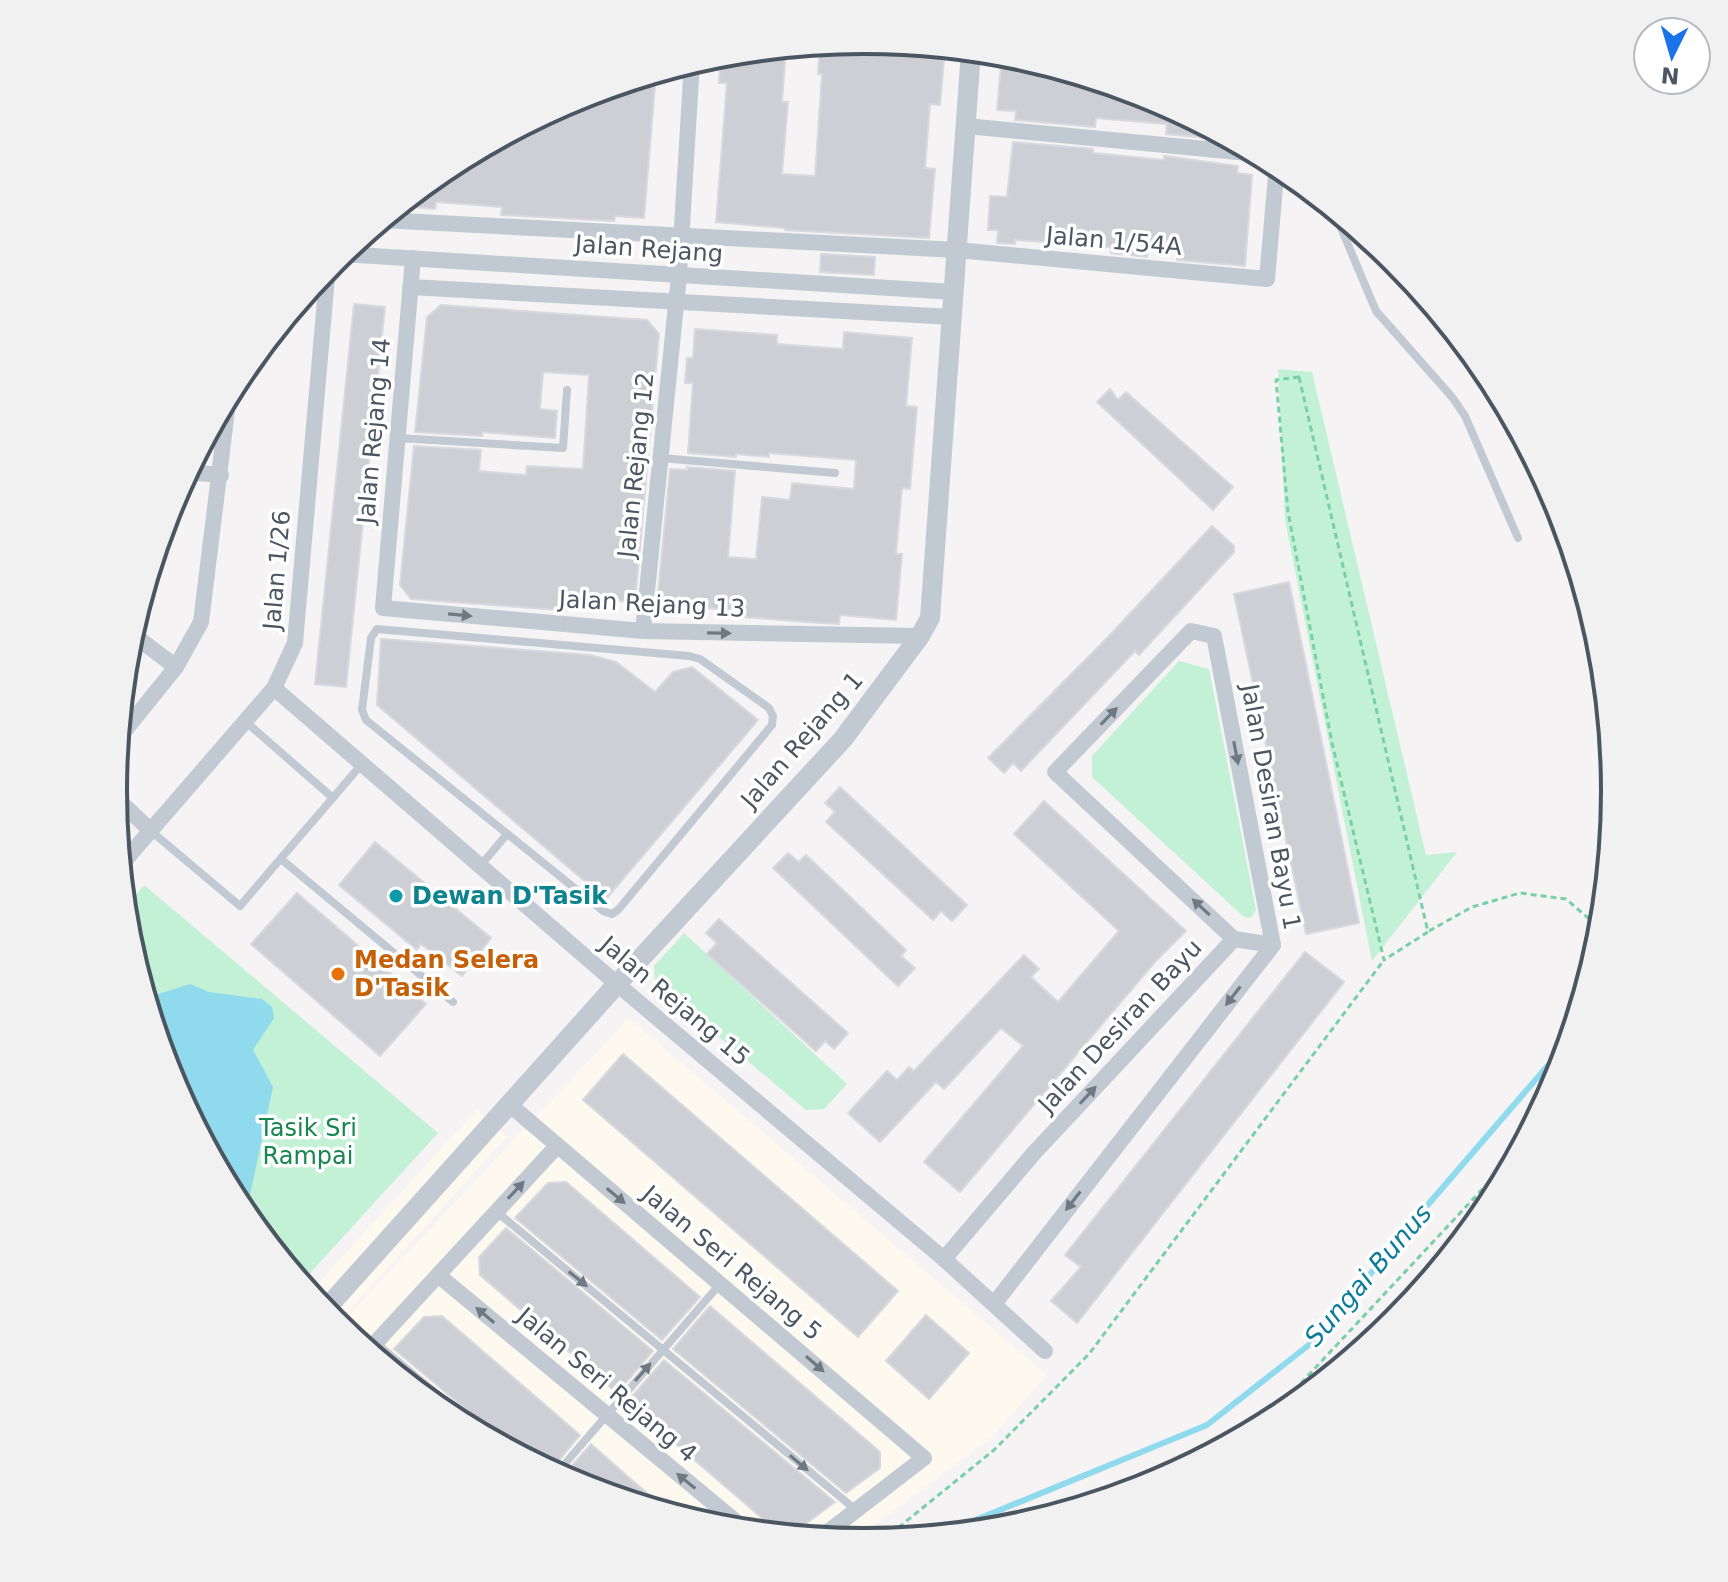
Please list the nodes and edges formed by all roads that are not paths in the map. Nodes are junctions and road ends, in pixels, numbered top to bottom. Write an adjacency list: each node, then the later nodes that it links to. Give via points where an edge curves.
1 (970, 62): 3 (street, Jalan Rejang 1)
2 (691, 75): 8 (street, Jalan Rejang 12)
3 (966, 126): 4 (street); 9 (street, Jalan Rejang 1)
4 (1229, 151)
5 (1276, 180): 9 (street, Jalan 1/54A, via 1267,279)
6 (397, 221): 8 (street, Jalan 1/54A)
7 (1342, 230): 25 (lane, via 1376,311 1465,416)
8 (682, 236): 9 (street, Jalan 1/54A); 12 (street, Jalan Rejang 12)
9 (957, 250): 15 (street, Jalan Rejang 1)
10 (359, 255): 11 (street, Jalan Rejang)
11 (413, 258): 12 (street, Jalan Rejang); 13 (street, Jalan Rejang 14)
12 (679, 275): 15 (street, Jalan Rejang); 16 (street, Jalan Rejang 12)
13 (410, 287): 16 (street); 20 (street, Jalan Rejang 14)
14 (326, 288): 31 (street, Jalan 1/26, via 295,643)
15 (954, 292): 17 (street, Jalan Rejang 1)
16 (676, 302): 17 (street); 21 (street, Jalan Rejang 12)
17 (952, 317): 28 (street, Jalan Rejang 1, via 930,618)
18 (567, 390): 20 (lane, via 563,448)
19 (226, 422): 24 (street)
20 (397, 438): 26 (street, Jalan Rejang 14)
21 (661, 458): 23 (lane); 27 (street, Jalan Rejang 12)
22 (199, 473): 24 (street)
23 (835, 473)
24 (221, 475): 30 (street, via 201,622)
25 (1518, 538)
26 (383, 608): 27 (street, Jalan Rejang 13, one-way to 27)
27 (643, 631): 28 (street, Jalan Rejang 13, one-way to 28)
28 (920, 636): 45 (street, Jalan Rejang 1, via 843,739)
29 (142, 642): 30 (street)
30 (176, 667): 33 (street)
31 (274, 688): 32 (street, Jalan 1/26); 34 (street, Jalan Rejang 15)
32 (245, 721): 36 (lane); 38 (street, Jalan 1/26)
33 (131, 723)
34 (362, 764): 36 (lane); 42 (street, Jalan Rejang 15)
35 (1055, 772): 43 (street, Jalan Desiran Bayu, one-way to 35); 44 (street, Jalan Desiran Bayu 1, one-way to 44, via 1191,631 1214,636)
36 (333, 798): 41 (lane)
37 (128, 809): 38 (street)
38 (151, 831): 40 (street, Jalan 1/26); 41 (lane, via 240,906)
39 (507, 834): 39 (lane, via 366,720 362,710 371,638 377,629 689,656 769,708 773,716 772,725 612,914); 42 (lane)
40 (130, 854)
41 (281, 859): 46 (lane)
42 (480, 866): 45 (street, Jalan Rejang 15)
43 (1234, 939): 44 (street); 50 (street, Jalan Desiran Bayu, one-way to 43, via 1034,1153)
44 (1273, 945): 54 (street, Jalan Desiran Bayu 1, one-way to 54)
45 (617, 984): 47 (street, Jalan Rejang 1); 50 (street, Jalan Rejang 15)
46 (453, 1002)
47 (509, 1104): 48 (street, Jalan Seri Rejang 5); 53 (street, Jalan Rejang 1)
48 (557, 1146): 49 (street, one-way to 48); 52 (street, Jalan Seri Rejang 5, one-way to 52)
49 (496, 1211): 51 (street); 56 (lane, one-way to 56)
50 (944, 1259): 54 (street, Jalan Rejang 15)
51 (438, 1275): 55 (street); 58 (street, Jalan Seri Rejang 4, one-way to 51)
52 (721, 1284): 56 (lane); 60 (street, Jalan Seri Rejang 5, one-way to 60, via 924,1458)
53 (333, 1301)
54 (994, 1304): 57 (street, Jalan Rejang 15)
55 (375, 1342)
56 (663, 1349): 58 (lane, one-way to 56); 60 (lane, one-way to 60)
57 (1045, 1351)
58 (606, 1415): 59 (lane); 61 (street, Jalan Seri Rejang 4, one-way to 58)
59 (564, 1464)
60 (856, 1510): 62 (street)
61 (728, 1515)
62 (834, 1527)

